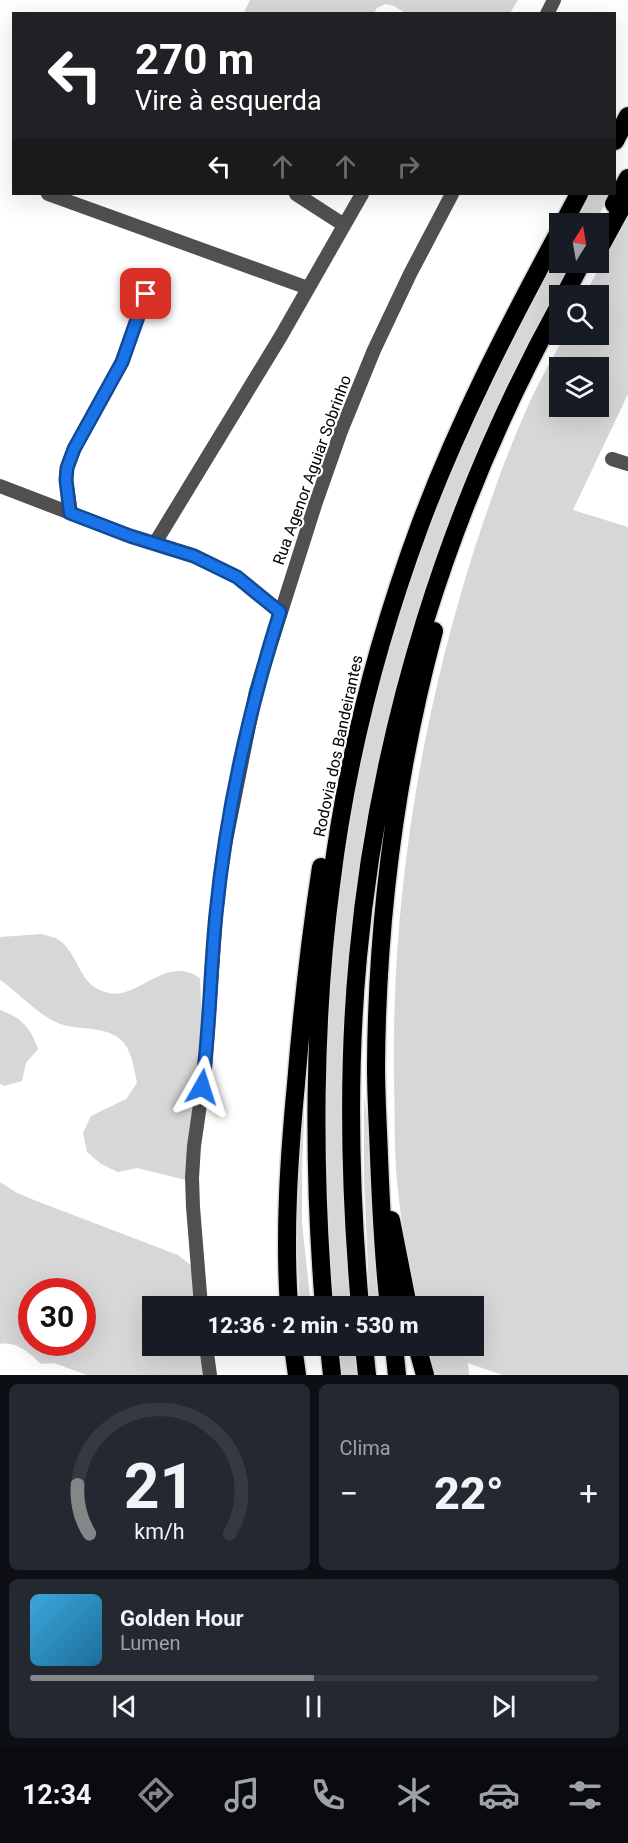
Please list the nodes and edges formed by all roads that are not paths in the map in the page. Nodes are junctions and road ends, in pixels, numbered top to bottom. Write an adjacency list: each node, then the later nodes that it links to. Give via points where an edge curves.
1 (628, 116): 2 (highway)
2 (616, 139)
3 (628, 177): 11 (highway)
4 (51, 195): 15 (street)
5 (298, 195): 12 (street)
6 (361, 195): 12 (street)
7 (451, 195): 25 (street, Rua Agenor Aguiar Sobrinho, via 370,360 341,431)
8 (578, 195): 10 (highway)
9 (628, 196): 13 (highway)
10 (569, 213)
11 (608, 213)
12 (344, 225): 15 (street)
13 (609, 231)
14 (549, 251): 21 (highway, Rodovia dos Bandeirantes, via 492,357)
15 (308, 288): 24 (street)
16 (146, 294): 23 (street, via 122,362 67,468)
17 (549, 326): 30 (highway, via 497,431 450,546 390,750 364,898 356,982 351,1115 352,1207)
18 (549, 345): 26 (highway, via 519,403 479,498 441,607 411,727 397,804 381,938 376,1068)
19 (612, 459): 20 (street)
20 (628, 464)
21 (441, 474): 28 (highway, via 410,531 379,618 323,851 309,947 291,1138 286,1227); 29 (highway, Rodovia dos Bandeirantes, via 405,568 373,673 333,865 324,948 318,1080 317,1185)
22 (0, 486): 23 (street)
23 (70, 513): 24 (street)
24 (155, 543): 25 (street, via 237,577)
25 (280, 612): 27 (street, Rua Agenor Aguiar Sobrinho, via 256,691 240,766 216,914 205,1070 192,1178)
26 (380, 1156): 31 (highway); 32 (highway)
27 (200, 1296)
28 (289, 1296)
29 (323, 1296)
30 (359, 1296)
31 (388, 1296)
32 (406, 1296)
33 (207, 1356): 40 (street)
34 (291, 1356): 41 (highway)
35 (293, 1356): 42 (highway)
36 (329, 1356): 43 (highway)
37 (365, 1356): 44 (highway)
38 (395, 1356): 45 (highway)
39 (420, 1356): 46 (highway)
40 (210, 1375)
41 (290, 1375)
42 (297, 1375)
43 (332, 1375)
44 (367, 1375)
45 (398, 1375)
46 (425, 1375)

